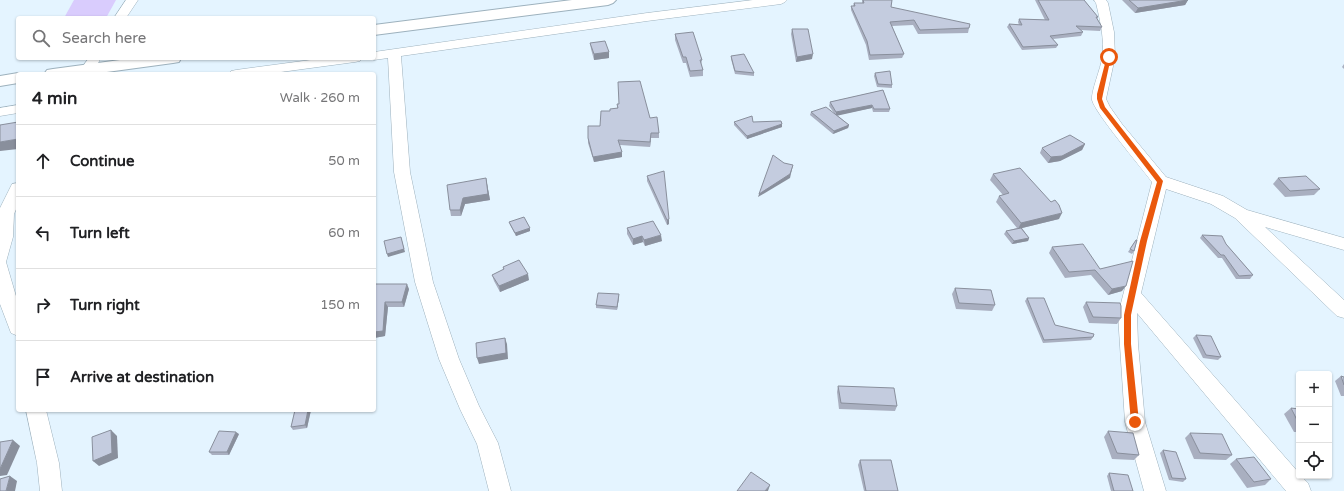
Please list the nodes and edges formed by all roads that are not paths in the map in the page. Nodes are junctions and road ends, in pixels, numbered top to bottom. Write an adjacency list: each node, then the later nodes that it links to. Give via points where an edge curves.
1 (132, 0): 5 (street)
2 (608, 0): 6 (highway)
3 (781, 0): 7 (street)
4 (1100, 0): 18 (street, via 1108,32 1109,57 1100,99 1102,108)
5 (121, 16)
6 (376, 30)
7 (394, 53): 8 (street); 30 (street, via 402,172 424,282 449,359 487,443)
8 (376, 56)
9 (146, 60): 11 (highway)
10 (340, 60): 13 (street)
11 (91, 64): 12 (highway)
12 (61, 72)
13 (251, 72)
14 (16, 78): 15 (highway)
15 (0, 81)
16 (16, 109): 17 (street)
17 (0, 112)
18 (1160, 181): 20 (street, via 1217,200); 25 (street)
19 (16, 192): 21 (street)
20 (1241, 214): 22 (street); 26 (street)
21 (3, 219): 23 (street, via 5,237)
22 (1344, 244)
23 (0, 258)
24 (0, 266): 27 (street, via 6,295)
25 (1131, 294): 31 (street, via 1127,315 1135,422); 32 (street)
26 (1344, 311)
27 (16, 322)
28 (36, 412): 29 (street, via 48,462)
29 (51, 491)
30 (500, 491)
31 (1155, 491)
32 (1300, 491)

